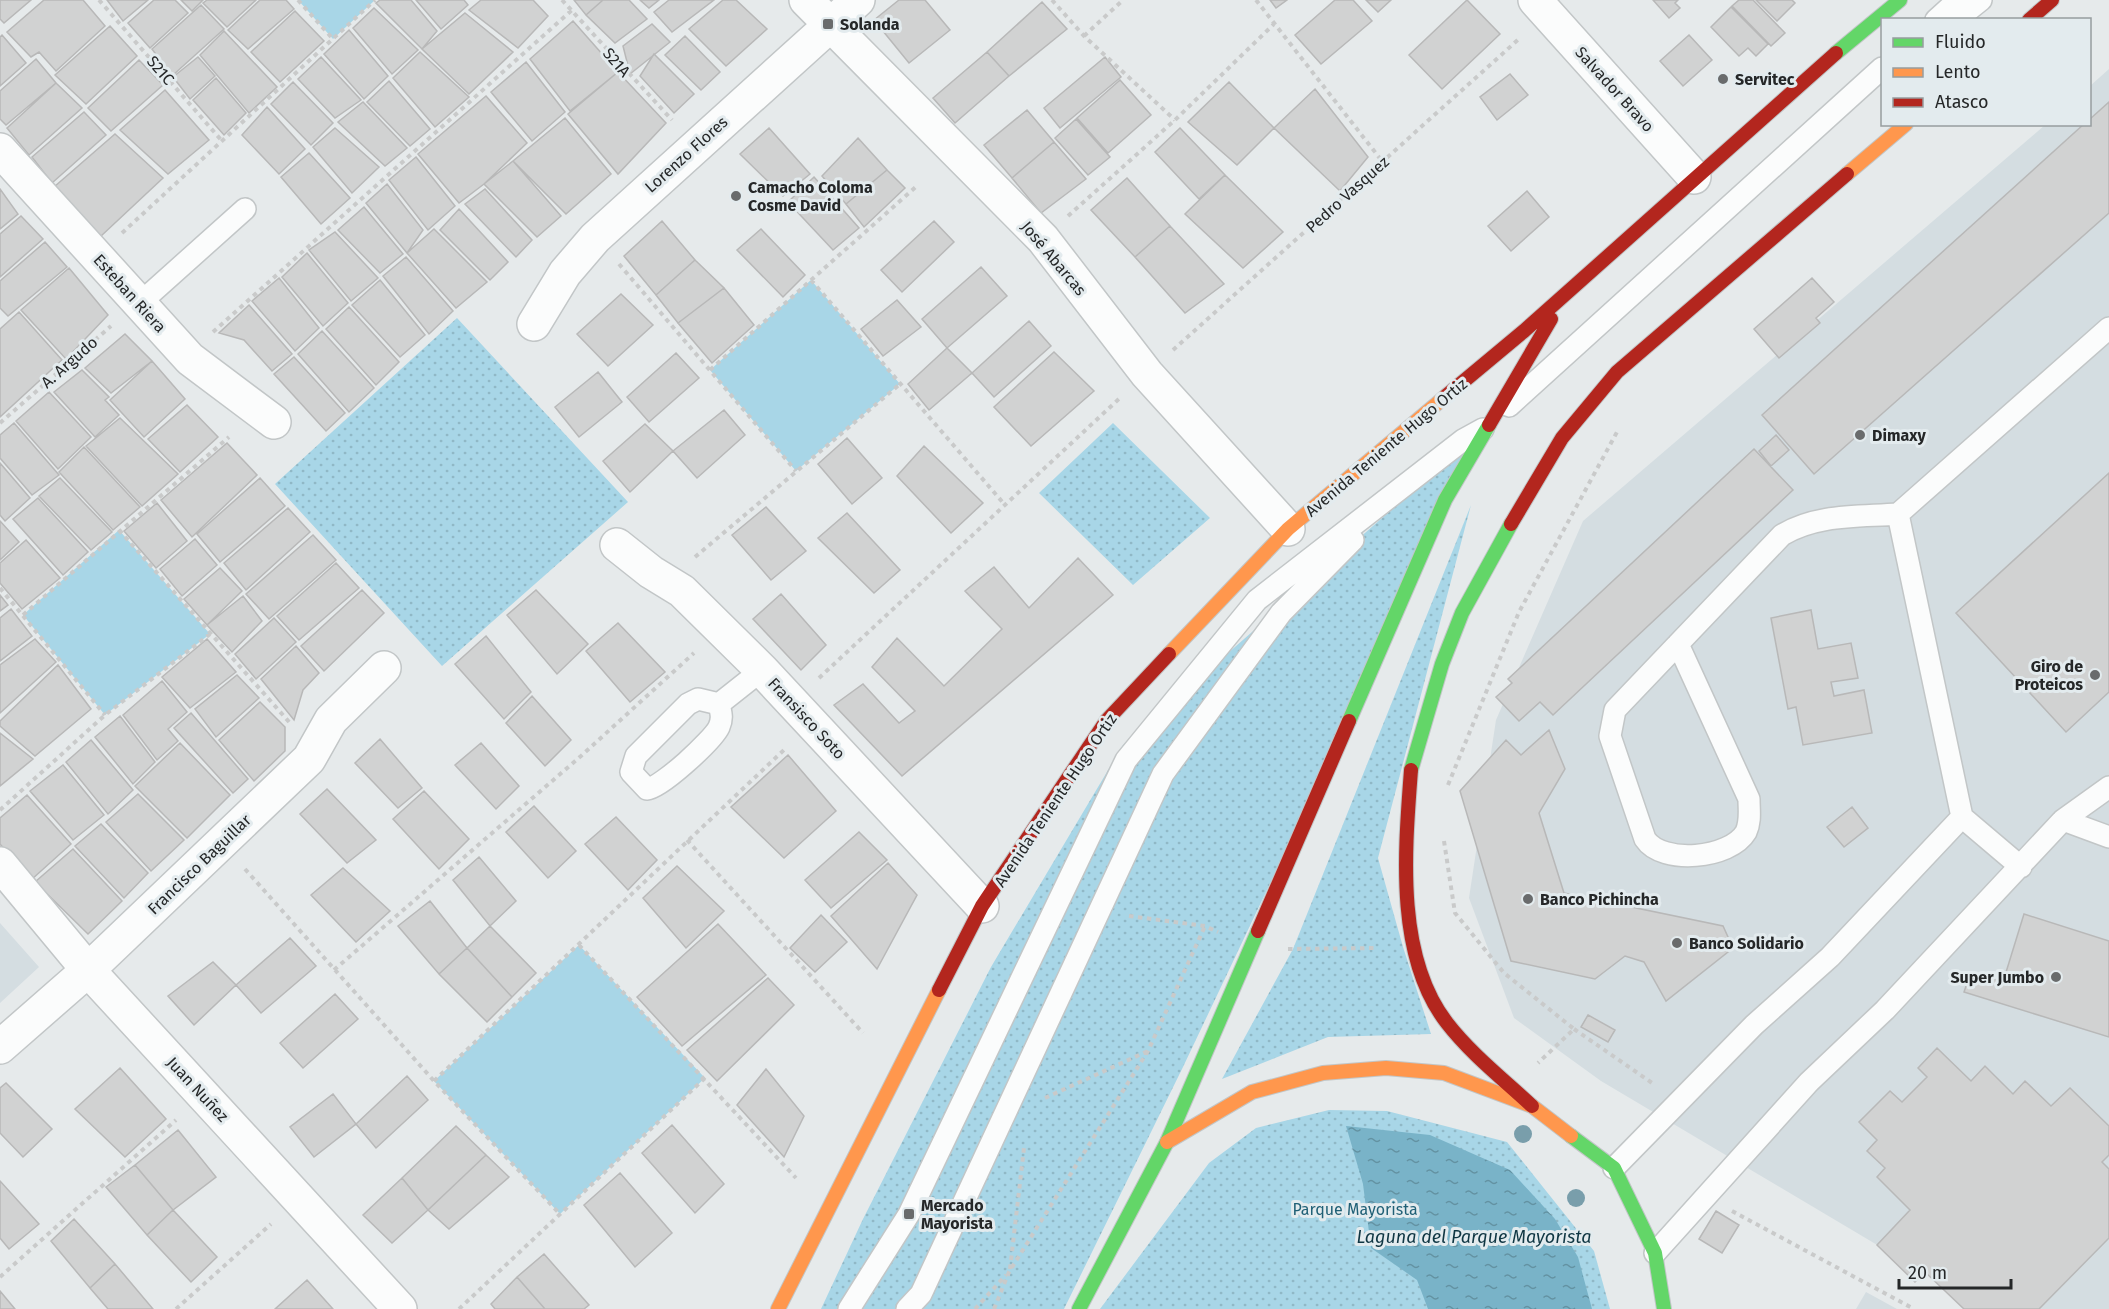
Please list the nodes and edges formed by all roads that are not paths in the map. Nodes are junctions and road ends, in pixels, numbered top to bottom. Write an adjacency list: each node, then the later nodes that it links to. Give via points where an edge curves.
1 (806, 0): 11 (street, José Abarcas)
2 (858, 0): 11 (street, Lorenzo Flores)
3 (1900, 0): 17 (main road, Avenida Teniente Hugo Ortiz)
4 (1958, 0): 8 (lane)
5 (1981, 0): 9 (lane)
6 (2052, 0): 10 (main road)
7 (1541, 7): 17 (street, Salvador Bravo)
8 (1938, 18)
9 (1958, 18)
10 (2031, 18)
11 (828, 24): 21 (street, Lorenzo Flores, via 595,238 565,273); 27 (street, José Abarcas, via 1042,239 1147,374)
12 (1881, 69): 16 (lane)
13 (1881, 79): 16 (lane)
14 (1904, 126): 42 (main road, via 1617,372 1562,438 1462,613 1442,664 1412,762 1405,854 1413,946 1422,980 1445,1021 1465,1045)
15 (0, 150): 20 (street, Esteban Riera)
16 (1791, 151): 24 (lane)
17 (1694, 177): 19 (main road, Avenida Teniente Hugo Ortiz)
18 (245, 209): 20 (lane)
19 (1567, 292): 24 (main road, Avenida Teniente Hugo Ortiz); 27 (main road, Avenida Teniente Hugo Ortiz)
20 (140, 303): 23 (street, Esteban Riera, via 190,359)
21 (534, 324)
22 (2109, 328): 26 (lane)
23 (274, 422)
24 (1487, 427): 25 (lane, via 1463,440); 43 (main road, Avenida Teniente Hugo Ortiz, via 1445,500)
25 (1408, 484): 48 (lane, via 1257,600 1126,760 909,1214); 49 (lane, via 1281,613 1163,774 974,1185 921,1294)
26 (1898, 514): 29 (lane, via 1822,519 1792,529); 34 (lane)
27 (1288, 529): 39 (main road, Avenida Teniente Hugo Ortiz, via 1107,720)
28 (617, 545): 31 (street, Fransisco Soto, via 682,591)
29 (1678, 644): 29 (lane, via 1615,710 1610,736 1645,839 1652,849 1703,855 1724,849 1744,834 1750,821 1749,799)
30 (384, 668): 40 (street, Francisco Baguillar, via 331,720 309,759)
31 (762, 670): 32 (lane); 39 (street, Fransisco Soto)
32 (719, 704): 32 (lane, via 707,699 688,704 636,756 631,772 647,789 662,782 715,735 722,717)
33 (2109, 787): 35 (lane)
34 (1962, 817): 38 (lane); 44 (lane, via 1830,957 1754,1025)
35 (2063, 820): 36 (lane); 38 (lane)
36 (2109, 837)
37 (0, 864): 40 (street, Juan Nuñez)
38 (2021, 867): 45 (lane, via 1885,1010 1809,1082)
39 (982, 906): 47 (main road, Avenida Teniente Hugo Ortiz)
40 (88, 970): 41 (street, Francisco Baguillar); 46 (street, Juan Nuñez)
41 (0, 1047)
42 (1532, 1106): 43 (main road, via 1444,1073 1386,1068 1323,1073 1252,1092); 44 (main road)
43 (1167, 1142): 50 (main road)
44 (1614, 1168): 45 (main road)
45 (1655, 1253): 51 (main road)
46 (400, 1309)
47 (778, 1309)
48 (849, 1309)
49 (907, 1309)
50 (1078, 1309)
51 (1664, 1309)

